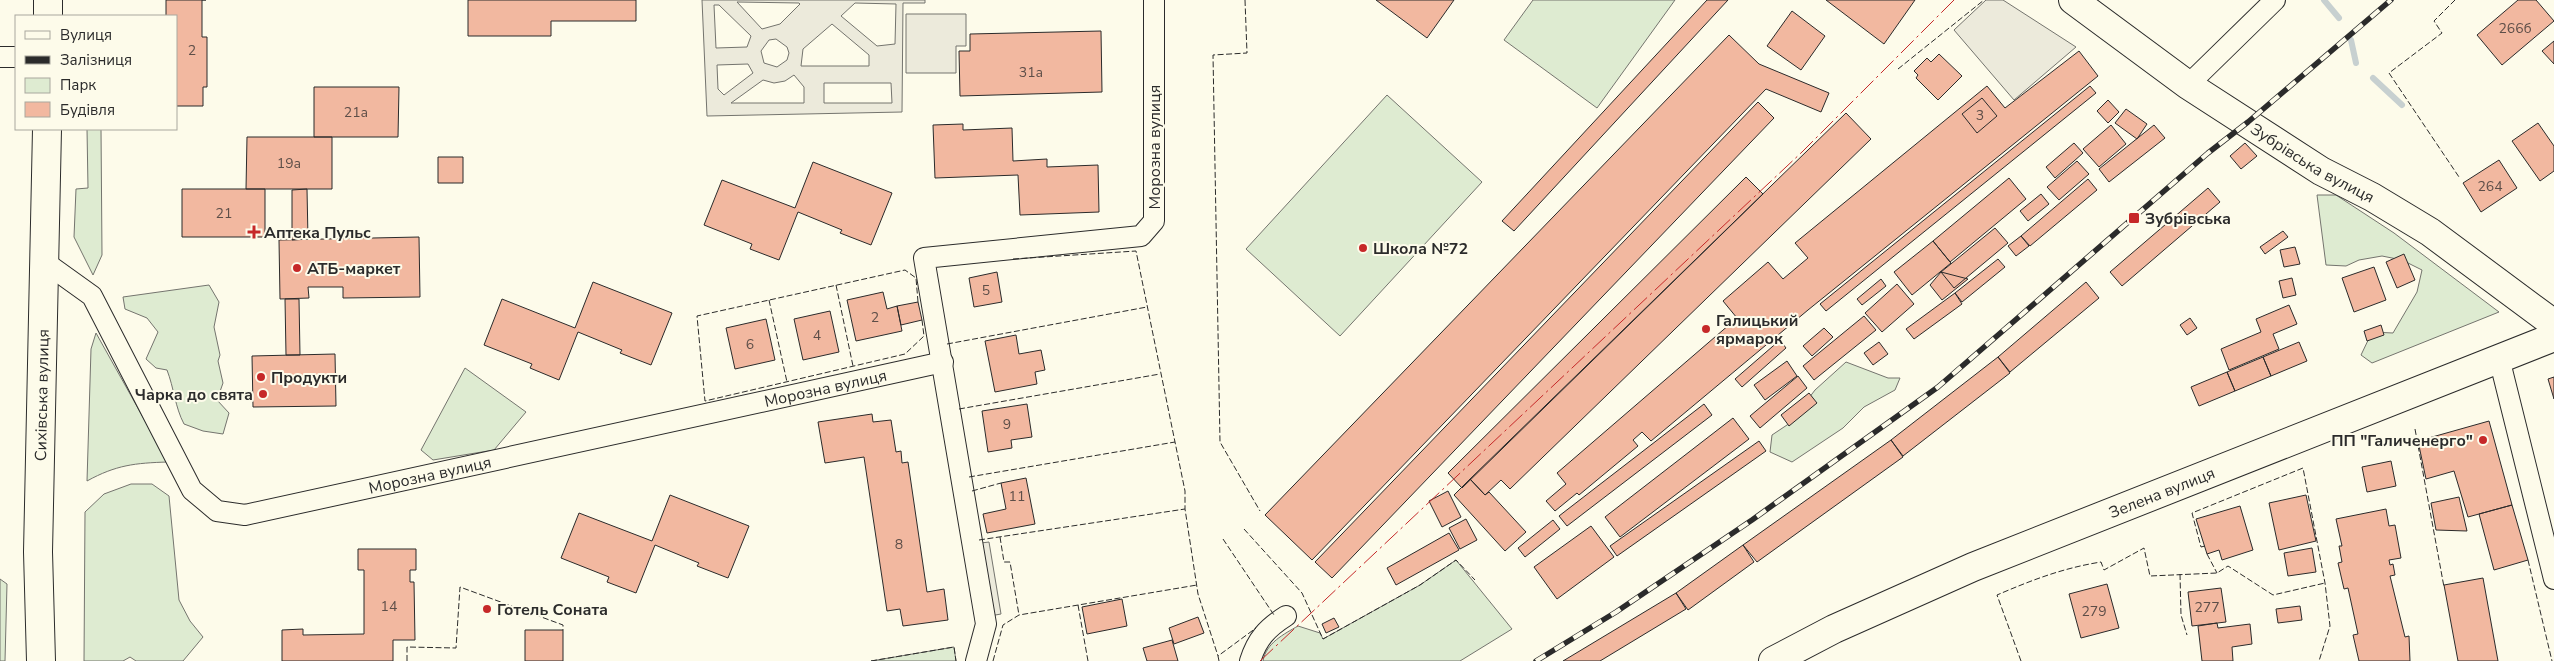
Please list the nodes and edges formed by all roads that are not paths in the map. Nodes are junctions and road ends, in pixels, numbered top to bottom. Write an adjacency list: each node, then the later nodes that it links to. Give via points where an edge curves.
1 (48, 0): 5 (main road)
2 (1154, 0): 14 (street, Морозна вулиця, via 1154,221 1141,236 924,258)
3 (2072, 0): 8 (main road, Зубрівська вулиця)
4 (2275, 0): 8 (street)
5 (48, 15)
6 (0, 57): 7 (street)
7 (15, 57)
8 (2188, 85): 11 (main road, Зубрівська вулиця, via 2321,171 2430,232)
9 (48, 130): 10 (main road, Сихівська вулиця)
10 (46, 263): 14 (street, Морозна вулиця, via 92,296 192,490 217,511 245,515); 17 (main road, Сихівська вулиця, via 38,552)
11 (2554, 324)
12 (2554, 337): 13 (main road, Зелена вулиця)
13 (2499, 358): 15 (street); 20 (main road, Зелена вулиця, via 1973,567 1834,629)
14 (943, 362): 18 (street, Морозна вулиця, via 986,624)
15 (2554, 579)
16 (1286, 616): 19 (street, via 1263,633)
17 (41, 661)
18 (976, 661)
19 (1250, 661)
20 (1774, 661)

